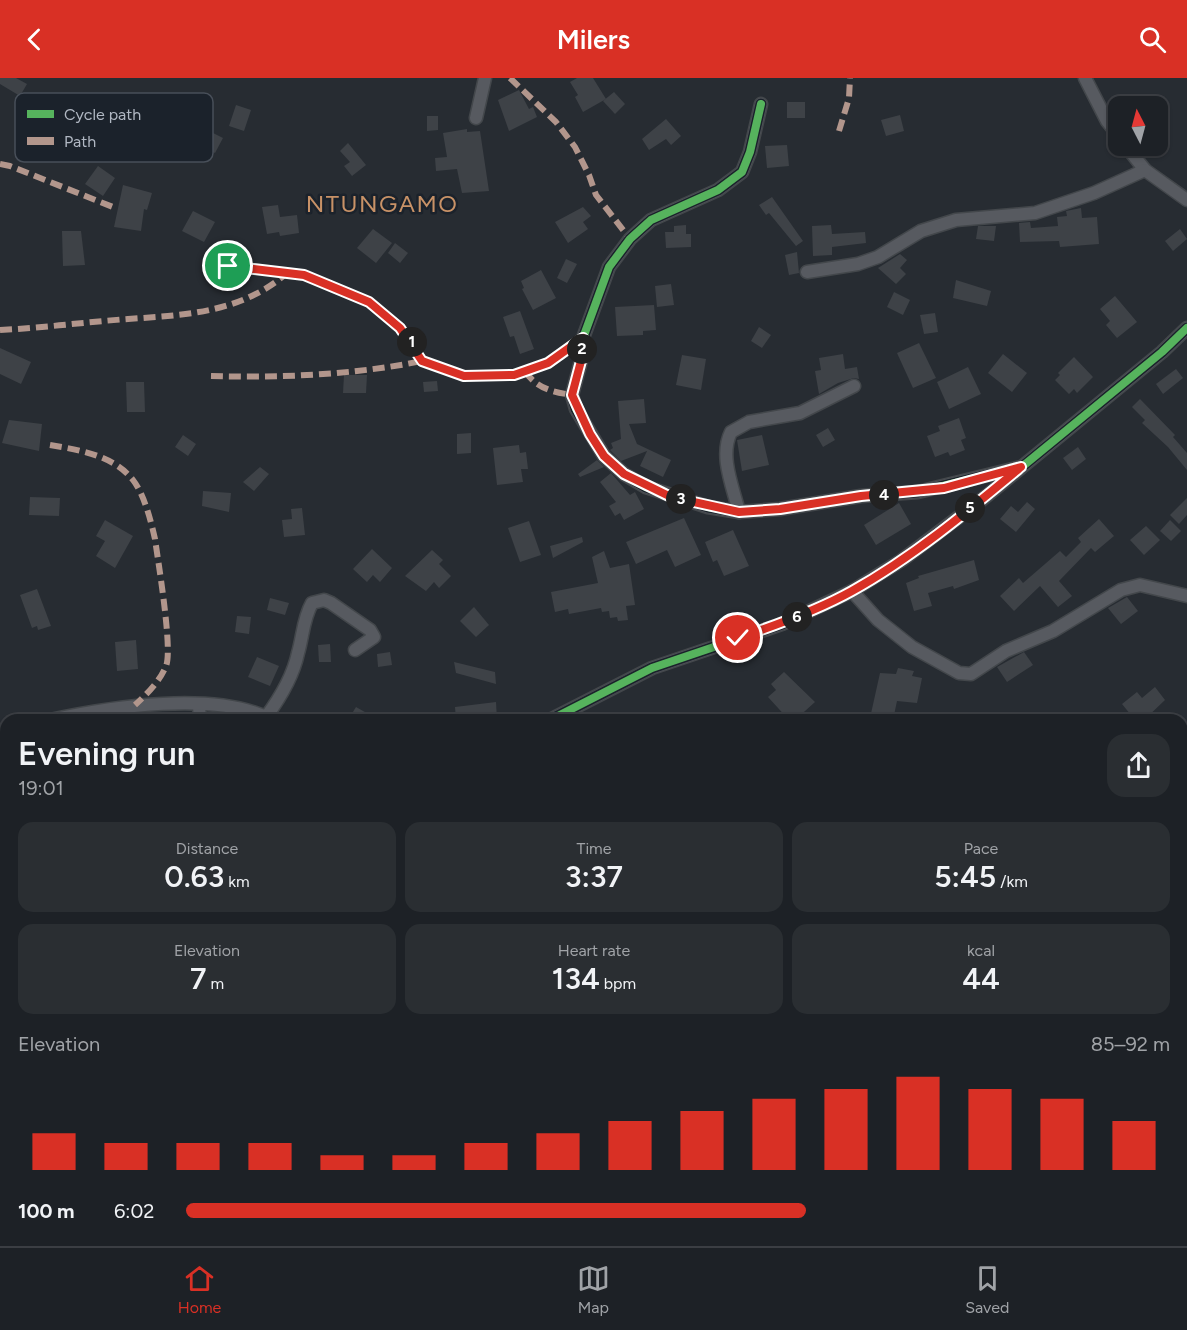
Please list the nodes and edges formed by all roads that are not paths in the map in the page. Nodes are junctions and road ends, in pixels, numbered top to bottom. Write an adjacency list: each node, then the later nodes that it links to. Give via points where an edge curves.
1 (485, 78): 4 (street)
2 (1085, 78): 5 (street)
3 (761, 104): 13 (street, via 750,152 742,172 732,183 651,220 630,238 609,267 583,338 572,395 604,456 624,474 646,487 708,507)
4 (477, 118)
5 (1108, 122)
6 (1134, 156): 7 (street)
7 (1145, 170): 8 (street); 9 (street, via 1035,213 956,220 921,231 878,257 858,264)
8 (1187, 200)
9 (807, 272)
10 (1187, 328): 12 (street)
11 (854, 386): 13 (street, via 800,413 749,422 731,432 726,449)
12 (1021, 467): 13 (street, via 918,492); 14 (street, via 902,560)
13 (739, 512)
14 (852, 591): 15 (street, via 878,620 912,647 959,673 970,674 1121,590 1140,585); 22 (street, via 782,624 652,668)
15 (1187, 596)
16 (355, 650): 21 (street, via 374,637 370,630 331,603 312,603 295,666)
17 (200, 705): 18 (street, via 135,705); 19 (street); 20 (street)
18 (84, 714)
19 (200, 714)
20 (260, 714)
21 (271, 714)
22 (574, 714)

